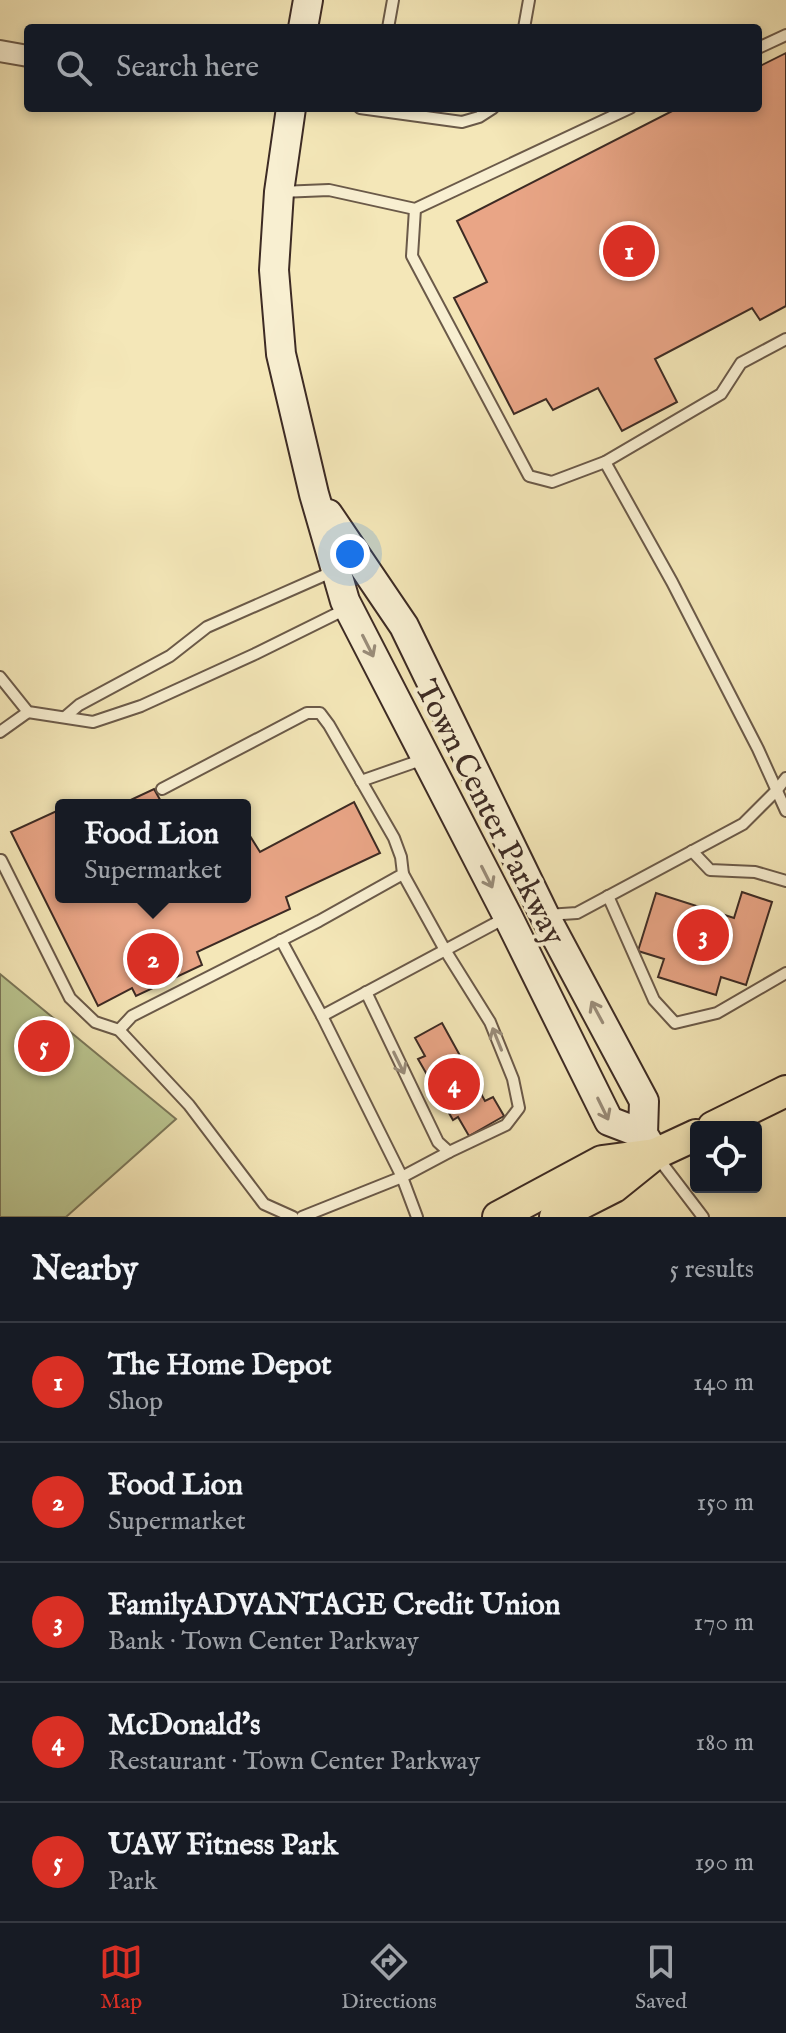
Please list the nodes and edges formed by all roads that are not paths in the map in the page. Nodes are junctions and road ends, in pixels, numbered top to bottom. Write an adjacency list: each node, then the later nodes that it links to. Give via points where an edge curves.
1 (308, 0): 4 (street)
2 (393, 0): 5 (lane)
3 (529, 0): 6 (lane)
4 (304, 24)
5 (389, 24)
6 (525, 24)
7 (786, 35): 8 (lane)
8 (762, 46)
9 (0, 51): 10 (street)
10 (24, 55)
11 (290, 112): 15 (street, Town Center Parkway)
12 (395, 112): 13 (lane, via 462,122)
13 (487, 112)
14 (621, 112): 16 (lane)
15 (279, 192): 16 (lane, via 329,190); 19 (street, Town Center Parkway, via 274,270 281,354)
16 (415, 209): 18 (lane, via 412,256 529,476 552,482)
17 (786, 339): 18 (lane, via 741,363 721,394)
18 (605, 462): 31 (lane, via 672,582)
19 (314, 494): 20 (street, Town Center Parkway); 26 (street, Town Center Parkway, via 404,626)
20 (336, 570): 21 (street, Town Center Parkway); 24 (lane, via 207,627 170,656)
21 (348, 608): 24 (lane, via 141,706 93,722); 27 (street, Town Center Parkway, one-way to 27)
22 (0, 677): 23 (lane)
23 (28, 712): 24 (lane); 25 (lane)
24 (65, 717)
25 (0, 732)
26 (461, 744): 27 (street); 38 (street, Town Center Parkway)
27 (425, 758): 29 (lane); 39 (street, Town Center Parkway, one-way to 39)
28 (786, 778): 31 (lane)
29 (361, 781): 30 (lane, via 320,713 307,713); 35 (lane, via 394,838)
30 (162, 789)
31 (776, 791): 32 (lane); 33 (lane, via 743,824)
32 (786, 811)
33 (692, 851): 36 (lane, via 710,870 755,872); 37 (lane)
34 (1, 860): 45 (lane, via 70,998 95,1022)
35 (403, 874): 40 (lane); 41 (lane)
36 (786, 881)
37 (608, 896): 38 (lane, via 577,913); 42 (lane, via 654,1000 675,1023 717,1013)
38 (545, 916): 39 (street); 49 (street, Town Center Parkway, one-way to 38, via 644,1101)
39 (512, 925): 41 (lane); 49 (street, Town Center Parkway, one-way to 49, via 609,1121)
40 (281, 940): 44 (lane); 45 (lane, via 132,1016)
41 (445, 950): 43 (lane); 50 (lane, one-way to 41, via 506,1125 519,1108 490,1022)
42 (786, 973)
43 (366, 992): 44 (lane); 50 (lane, one-way to 50, via 438,1142)
44 (322, 1016): 51 (lane)
45 (119, 1030): 52 (lane, via 189,1105 264,1204)
46 (786, 1091): 47 (main road)
47 (725, 1121)
48 (690, 1136): 49 (main road)
49 (649, 1144): 55 (main road, via 602,1161); 56 (main road, via 614,1187); 57 (main road, via 631,1196); 58 (lane)
50 (449, 1152): 51 (lane)
51 (402, 1177): 53 (lane); 54 (lane)
52 (293, 1217)
53 (302, 1217)
54 (417, 1217)
55 (498, 1217)
56 (555, 1217)
57 (593, 1217)
58 (703, 1217)

